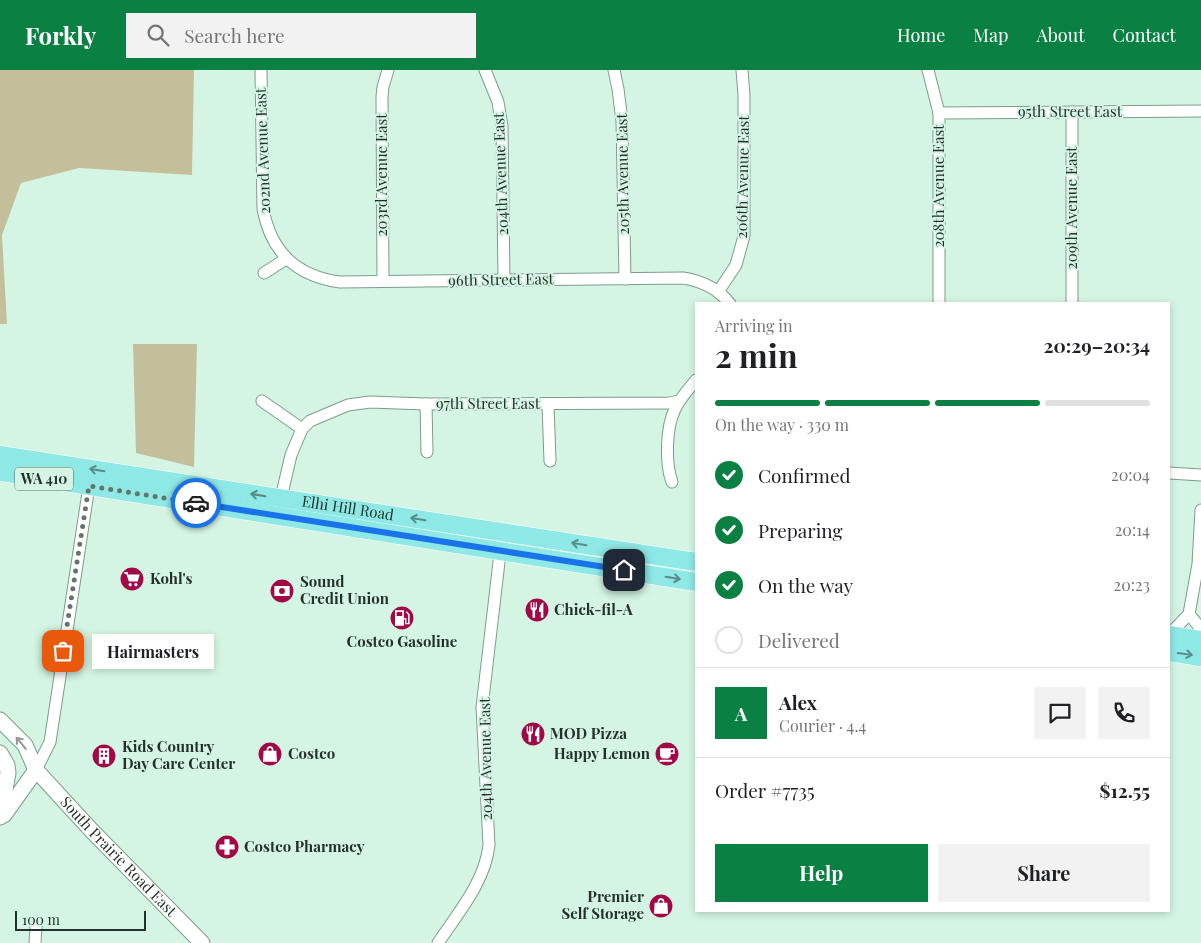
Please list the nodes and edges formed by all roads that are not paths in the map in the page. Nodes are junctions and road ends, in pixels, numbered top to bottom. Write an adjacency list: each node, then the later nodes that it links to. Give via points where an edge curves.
1 (261, 70): 10 (street, 202nd Avenue East, via 262,209 270,236)
2 (388, 70): 14 (street, 203rd Avenue East, via 382,97)
3 (485, 70): 13 (street, 204th Avenue East, via 498,102 502,126)
4 (614, 70): 12 (street, 205th Avenue East, via 622,121)
5 (742, 70): 15 (street, 206th Avenue East, via 744,236 736,264)
6 (928, 70): 9 (street, 208th Avenue East)
7 (1201, 111): 8 (street, 95th Street East)
8 (1072, 112): 9 (street, 95th Street East); 18 (street, 209th Avenue East)
9 (939, 113): 17 (street, 208th Avenue East)
10 (286, 259): 11 (street); 14 (street, 96th Street East, via 302,271 327,280)
11 (264, 273)
12 (625, 279): 13 (street, 96th Street East); 15 (street, 96th Street East, via 693,280)
13 (504, 280): 14 (street, 96th Street East)
14 (383, 281)
15 (718, 292): 16 (street)
16 (728, 302)
17 (939, 302)
18 (1072, 302)
19 (695, 381): 21 (street)
20 (262, 401): 24 (street)
21 (679, 401): 23 (street, 97th Street East); 31 (street, via 671,424 667,456)
22 (426, 404): 23 (street, 97th Street East); 24 (street, 97th Street East, via 370,402 348,405 310,421); 25 (street)
23 (548, 404): 27 (street)
24 (302, 429): 33 (street, via 291,455)
25 (427, 452)
26 (0, 455): 33 (main road, Elhi Hill Road / WA 410, one-way to 26)
27 (550, 461)
28 (0, 472): 32 (main road, Elhi Hill Road / WA 410)
29 (1170, 473): 30 (street)
30 (1201, 475)
31 (672, 482)
32 (89, 486): 36 (main road, Elhi Hill Road / WA 410); 49 (street, via 50,742)
33 (281, 498): 35 (main road, Elhi Hill Road / WA 410, one-way to 33)
34 (1201, 510): 39 (street, via 1198,564)
35 (503, 532): 36 (street, 204th Avenue East); 37 (main road, Elhi Hill Road / WA 410, one-way to 35)
36 (501, 550): 38 (main road, Elhi Hill Road / WA 410, one-way to 38); 55 (street, 204th Avenue East, via 482,707 489,845 483,871)
37 (695, 562)
38 (695, 582)
39 (1190, 614): 40 (street); 41 (street)
40 (1201, 629)
41 (1170, 634)
42 (1170, 635): 43 (main road)
43 (1201, 640)
44 (1170, 652): 45 (main road, one-way to 45)
45 (1201, 657)
46 (0, 720): 49 (main road, South Prairie Road East, one-way to 46, via 25,745)
47 (0, 745): 49 (main road, South Prairie Road East, via 12,757)
48 (0, 753): 50 (main road, via 8,773)
49 (36, 770): 51 (main road); 54 (main road, South Prairie Road East)
50 (0, 817)
51 (0, 821)
52 (36, 927): 53 (street)
53 (36, 943)
54 (202, 943)
55 (438, 943)

